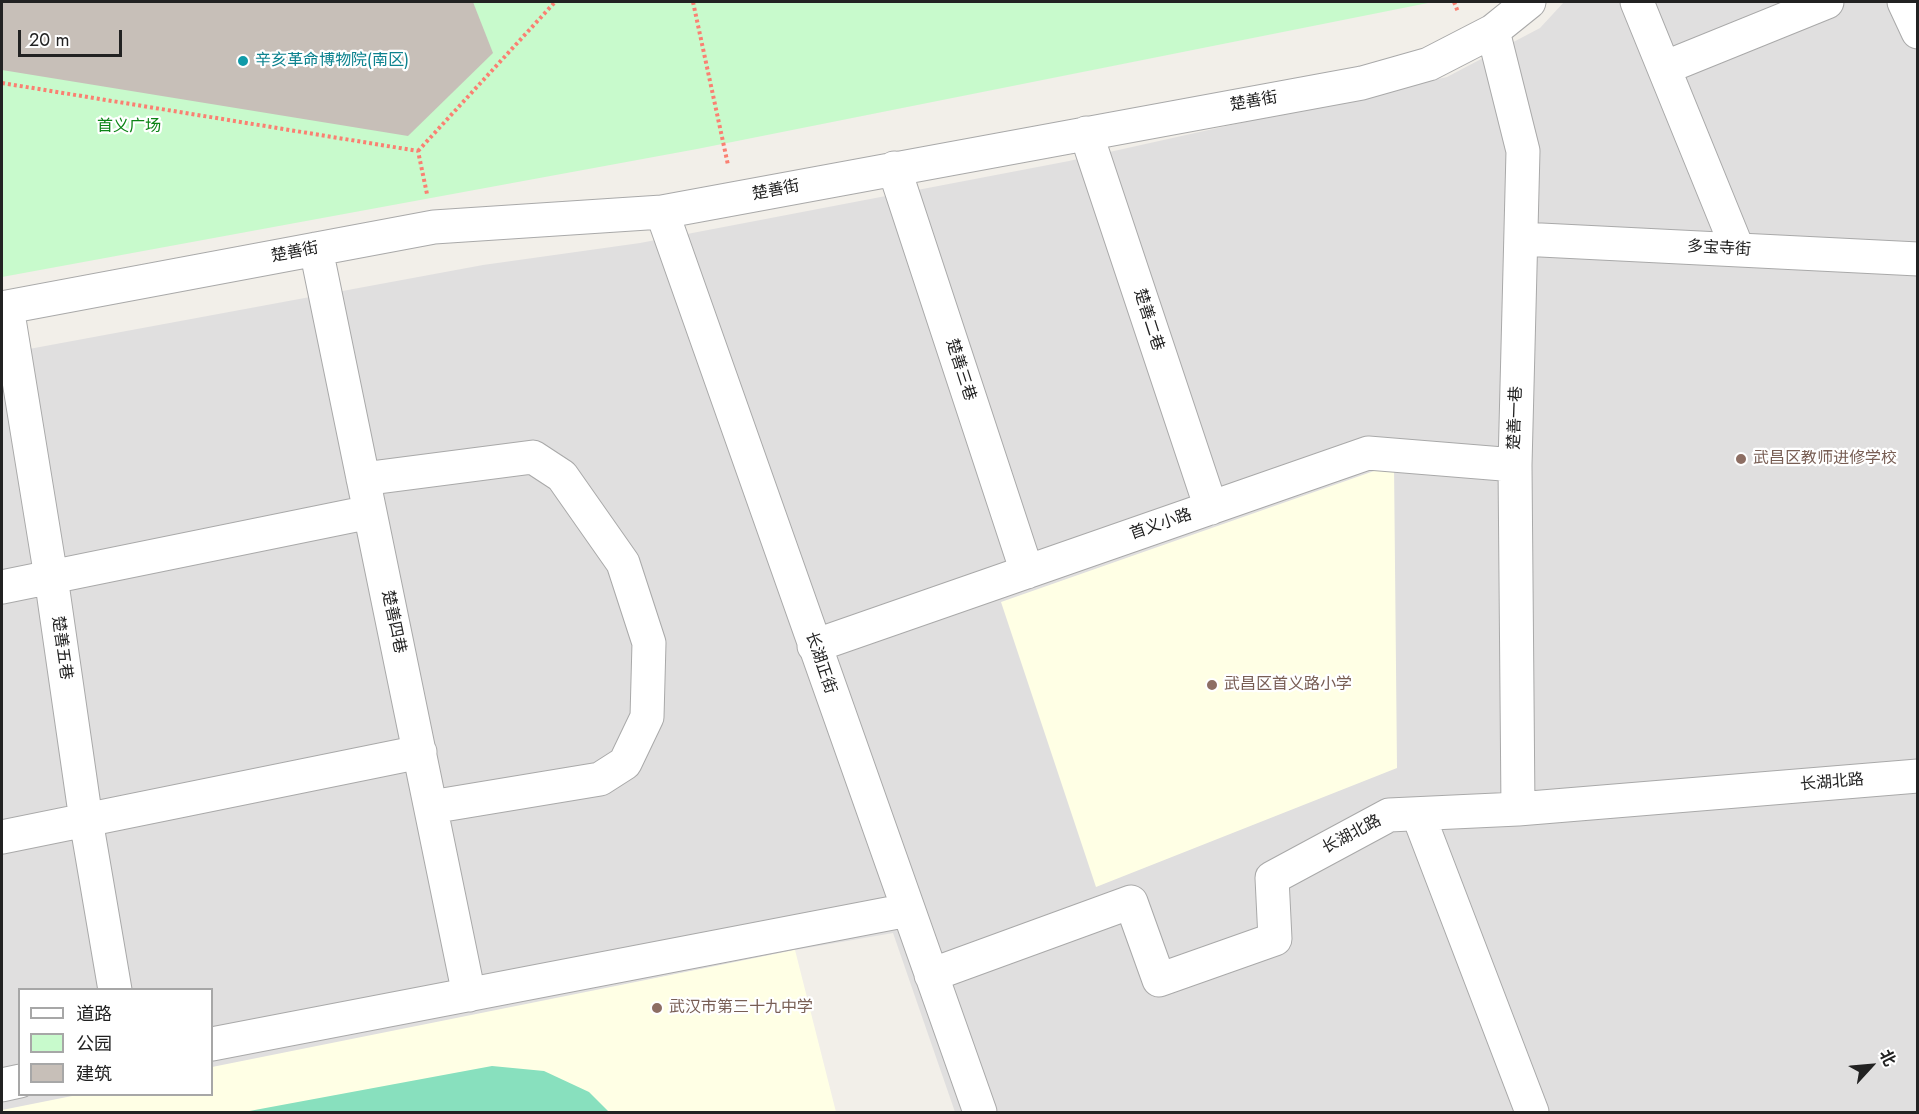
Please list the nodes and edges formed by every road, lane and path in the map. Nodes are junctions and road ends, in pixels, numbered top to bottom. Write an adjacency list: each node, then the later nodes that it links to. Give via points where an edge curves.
1 (555, 2): 12 (path)
2 (693, 2): 14 (path)
3 (1529, 2): 7 (street, 楚善街)
4 (1637, 2): 9 (street)
5 (1827, 2): 9 (street)
6 (1904, 2): 8 (street)
7 (1493, 31): 11 (street, 楚善街, via 1429,64 1362,83); 17 (street, 楚善一巷, via 1523,151)
8 (1917, 32)
9 (1664, 68): 19 (street)
10 (2, 82): 12 (path)
11 (1086, 133): 13 (street, 楚善街); 24 (street, 楚善二巷)
12 (418, 151): 16 (path)
13 (894, 168): 14 (street, 楚善街); 26 (street, 楚善三巷)
14 (735, 198): 15 (street, 楚善街)
15 (662, 212): 16 (street, 楚善街); 29 (street, 长湖正街)
16 (434, 227): 18 (street, 楚善街)
17 (1521, 239): 19 (street, 多宝寺街); 22 (street, 楚善一巷)
18 (316, 249): 21 (street, 楚善街); 23 (street, 楚善四巷)
19 (1738, 250): 20 (street, 多宝寺街)
20 (1917, 260)
21 (4, 307): 27 (street, 楚善五巷)
22 (1515, 465): 24 (street, 首义小路, via 1368,453); 33 (street, 楚善一巷)
23 (363, 479): 25 (street, 楚善四巷); 32 (street, via 533,457 561,476 623,563 650,643 647,717 625,763 600,779)
24 (1210, 508): 26 (street, 首义小路)
25 (370, 512): 27 (street); 30 (street, 楚善四巷)
26 (1027, 572): 29 (street, 首义小路)
27 (51, 577): 28 (street); 35 (street, 楚善五巷)
28 (2, 587)
29 (814, 646): 37 (street, 长湖正街)
30 (420, 752): 32 (street, 楚善四巷); 35 (street)
31 (1917, 776): 33 (street, 长湖北路)
32 (430, 807): 40 (street, 楚善四巷)
33 (1518, 809): 34 (street, 长湖北路)
34 (1418, 814): 38 (street, 长湖北路, via 1389,815 1272,878 1275,939 1159,980 1131,902); 45 (street)
35 (86, 820): 36 (street); 39 (street, 楚善五巷)
36 (2, 837)
37 (908, 910): 38 (street, 长湖正街); 40 (street)
38 (931, 975): 44 (street, 长湖正街)
39 (116, 988)
40 (469, 995): 41 (street)
41 (213, 1044)
42 (18, 1081): 43 (street)
43 (2, 1084)
44 (980, 1113)
45 (1532, 1113)

